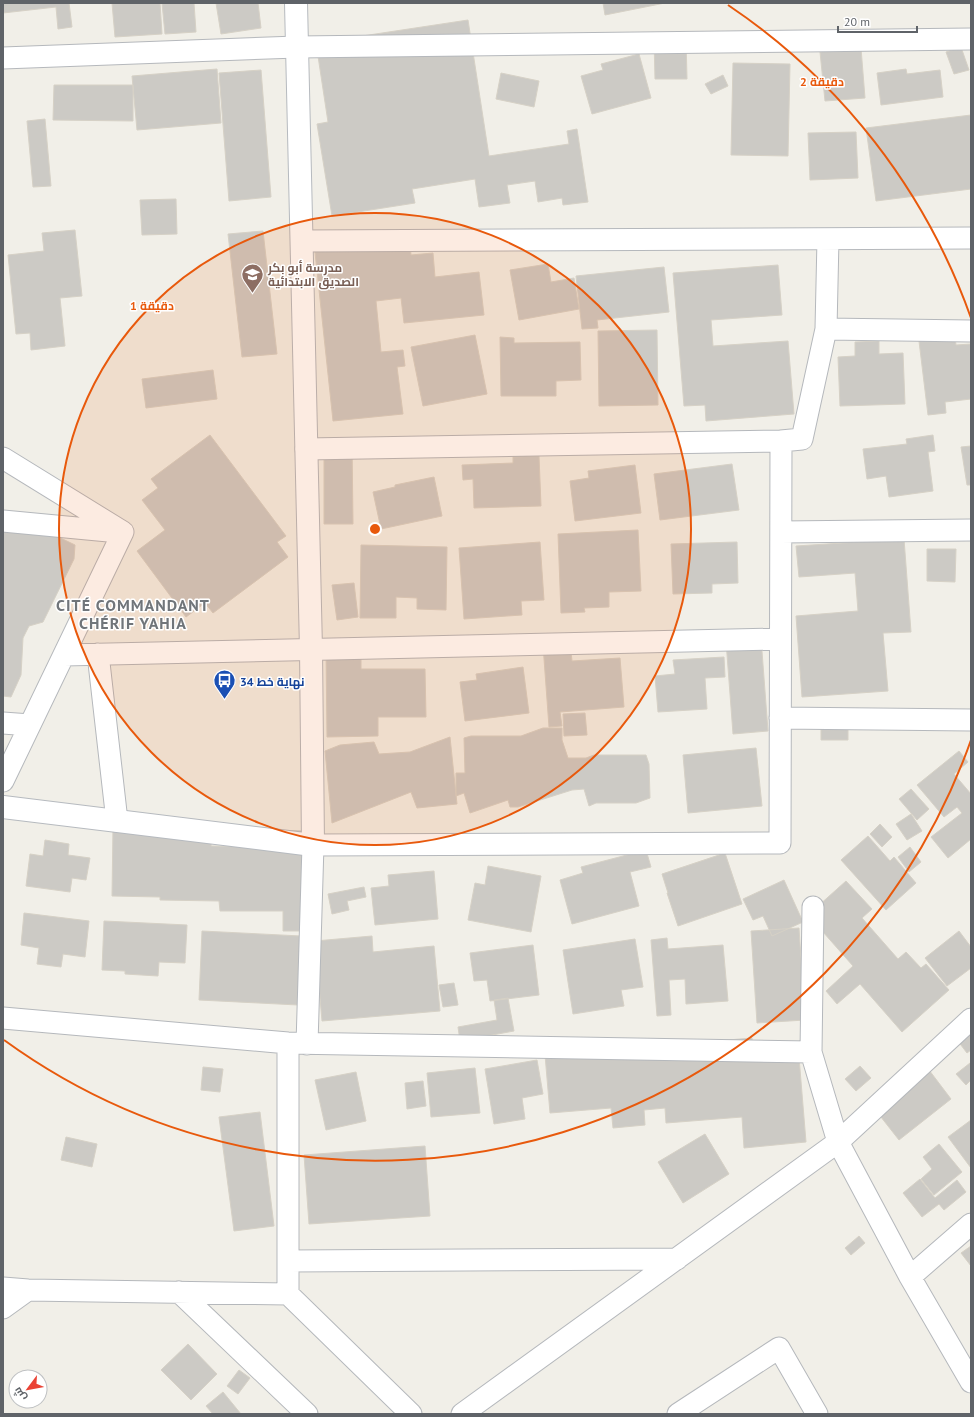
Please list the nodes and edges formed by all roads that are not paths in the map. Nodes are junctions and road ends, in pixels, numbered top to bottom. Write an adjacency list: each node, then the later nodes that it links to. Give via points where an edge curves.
1 (296, 3): 3 (street)
2 (971, 39): 3 (street)
3 (297, 47): 4 (street); 7 (street)
4 (3, 58)
5 (971, 238): 6 (street)
6 (828, 239): 7 (street); 8 (street)
7 (302, 241): 11 (street)
8 (826, 329): 9 (street); 10 (street, via 802,439)
9 (971, 331)
10 (781, 441): 11 (street); 16 (street)
11 (306, 449): 18 (street)
12 (3, 458): 15 (street)
13 (3, 521): 15 (street)
14 (971, 530): 16 (street)
15 (123, 532): 20 (street)
16 (781, 532): 17 (street)
17 (780, 639): 18 (street); 21 (street)
18 (311, 649): 19 (street); 28 (street)
19 (98, 654): 20 (street); 27 (street)
20 (64, 655): 24 (street)
21 (780, 718): 22 (street); 28 (street, via 780,842)
22 (971, 720)
23 (3, 723): 24 (street)
24 (30, 725): 25 (street)
25 (3, 780)
26 (3, 808): 27 (street)
27 (117, 821): 28 (street)
28 (313, 845): 32 (street)
29 (813, 907): 33 (street)
30 (3, 1018): 32 (street)
31 (971, 1019): 34 (street)
32 (297, 1044): 33 (street); 37 (street)
33 (811, 1052): 34 (street)
34 (838, 1142): 36 (street); 38 (street)
35 (971, 1224): 38 (street)
36 (677, 1259): 37 (street); 47 (street)
37 (288, 1261): 42 (street)
38 (910, 1277): 44 (street)
39 (3, 1288): 40 (street)
40 (28, 1290): 41 (street); 43 (street)
41 (179, 1292): 42 (street); 45 (street)
42 (288, 1294): 46 (street)
43 (3, 1308)
44 (971, 1382)
45 (307, 1414)
46 (411, 1414)
47 (462, 1414)
48 (678, 1414): 49 (street, via 779,1348)
49 (818, 1414)

